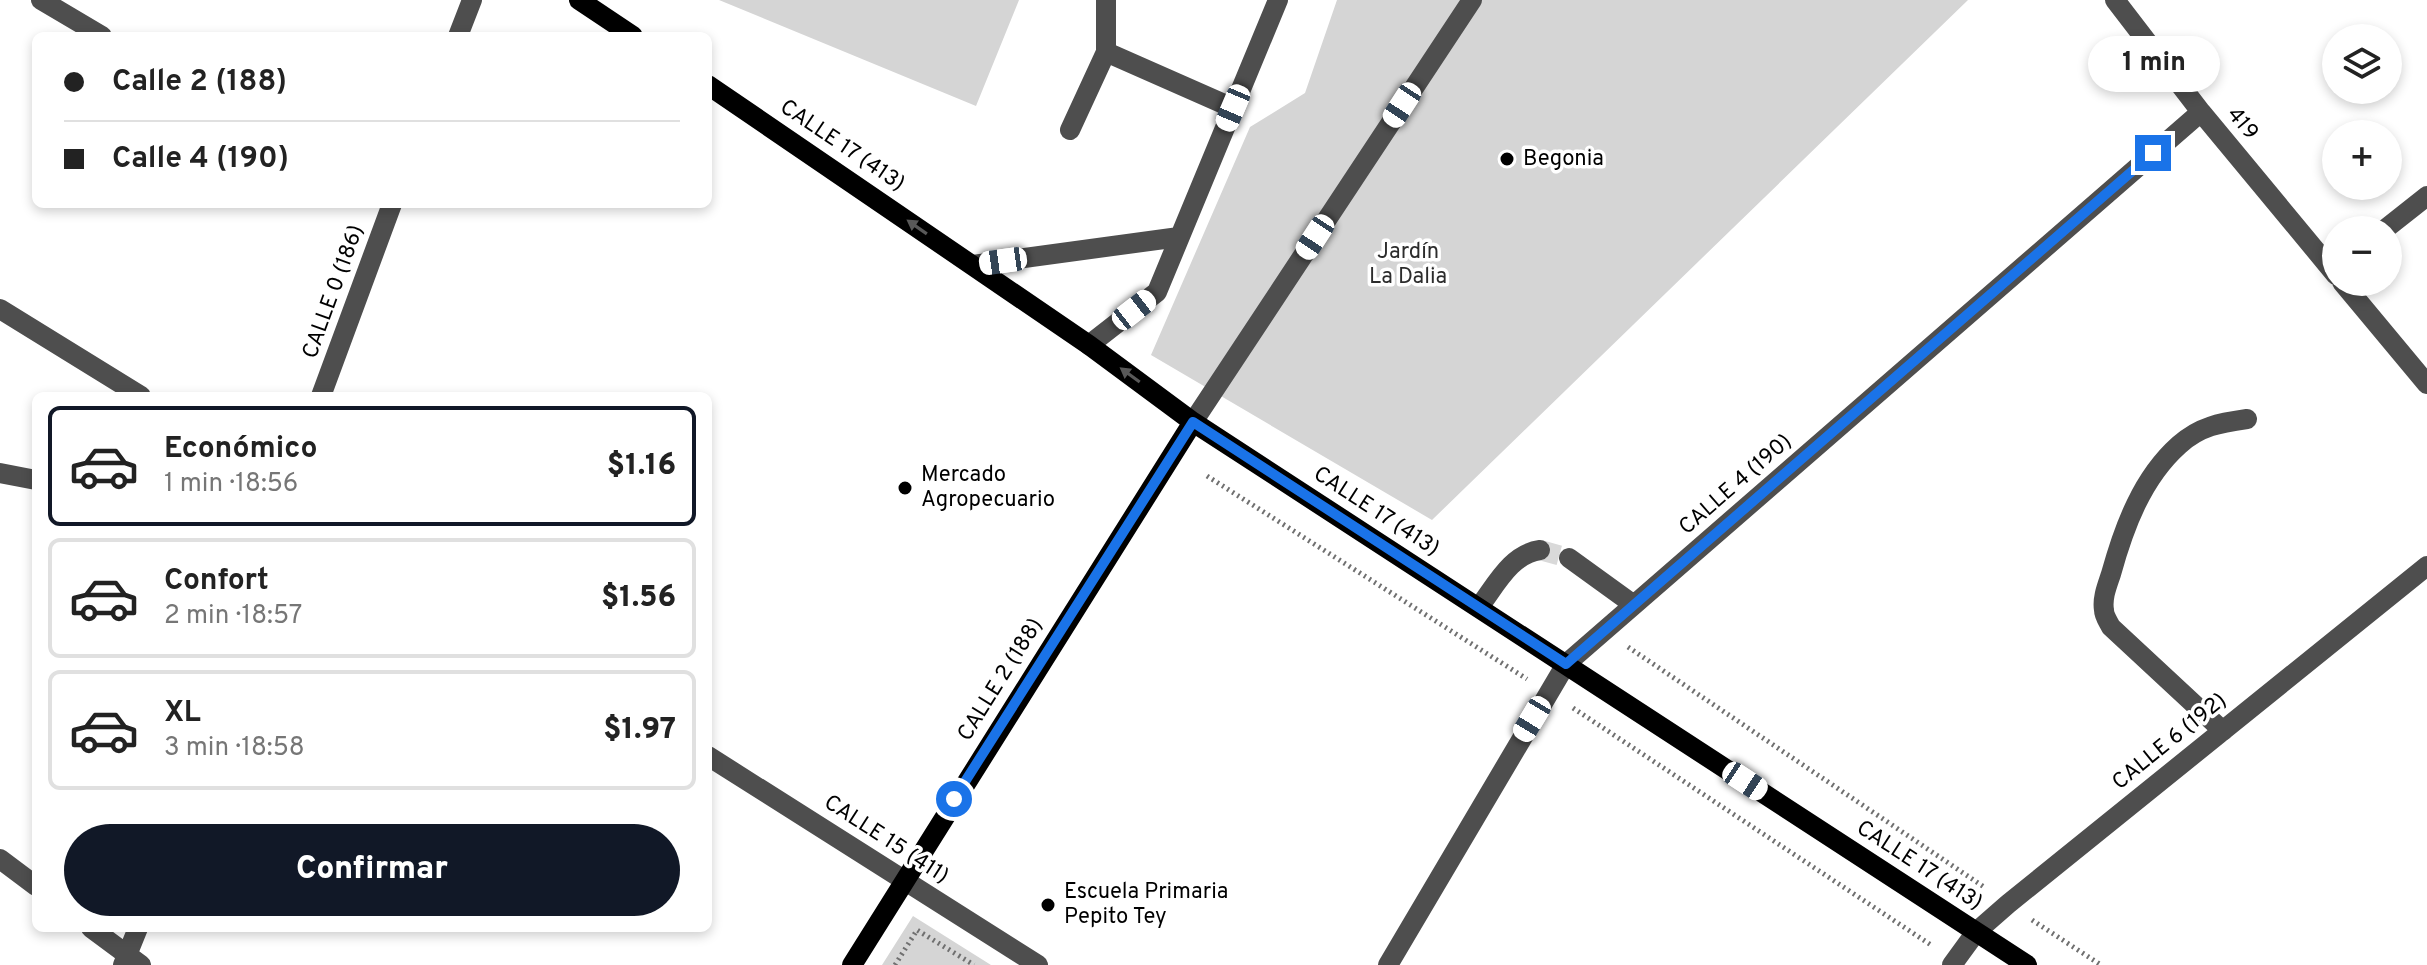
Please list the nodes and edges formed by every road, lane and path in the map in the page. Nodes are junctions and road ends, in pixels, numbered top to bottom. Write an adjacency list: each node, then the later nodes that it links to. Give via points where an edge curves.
1 (41, 0): 8 (street)
2 (472, 0): 9 (street)
3 (579, 0): 10 (main road)
4 (1106, 0): 11 (street)
5 (1278, 0): 13 (street)
6 (1472, 0): 29 (street)
7 (2115, 0): 14 (street, 419)
8 (95, 32)
9 (460, 32)
10 (627, 32)
11 (1106, 52): 13 (street); 15 (street)
12 (712, 88): 21 (main road, CALLE 17 (413), one-way to 12)
13 (1233, 108): 19 (street)
14 (2201, 112): 20 (street, 419); 36 (street, CALLE 4 (190))
15 (1070, 130)
16 (2427, 196): 18 (street)
17 (387, 208): 27 (street, CALLE 0 (186))
18 (2402, 216)
19 (1179, 237): 21 (street); 24 (street, via 1157,292)
20 (2322, 256)
21 (973, 265): 24 (main road, CALLE 17 (413))
22 (2355, 296): 25 (street, 419)
23 (0, 309): 26 (street)
24 (1089, 345): 29 (main road, CALLE 17 (413), one-way to 24)
25 (2427, 384)
26 (135, 392)
27 (322, 392)
28 (2247, 419): 41 (street, via 2207,425 2157,470 2137,502 2104,598 2111,627)
29 (1193, 422): 37 (main road, CALLE 17 (413)); 44 (main road, CALLE 2 (188))
30 (0, 473): 32 (street)
31 (1207, 476): 40 (path)
32 (32, 479)
33 (1540, 550): 37 (street, via 1524,552)
34 (1569, 558): 36 (street)
35 (2427, 566): 41 (street, CALLE 6 (192))
36 (1634, 605): 38 (street, CALLE 4 (190))
37 (1479, 607): 39 (main road, CALLE 17 (413))
38 (1604, 631): 39 (street, CALLE 4 (190)); 46 (path)
39 (1566, 664): 40 (street, CALLE 4 (190)); 49 (main road, CALLE 17 (413))
40 (1548, 692): 51 (path); 56 (street, CALLE 4 (190))
41 (2223, 731): 46 (street, CALLE 6 (192))
42 (712, 759): 44 (street, CALLE 15 (411))
43 (0, 859): 45 (street)
44 (903, 881): 52 (main road, CALLE 2 (188)); 55 (street, CALLE 15 (411))
45 (32, 883)
46 (2008, 904): 49 (street, CALLE 6 (192)); 58 (path)
47 (96, 932): 50 (street)
48 (137, 932): 50 (street)
49 (1976, 932): 51 (street, CALLE 6 (192)); 57 (main road, CALLE 17 (413))
50 (131, 962)
51 (1953, 963)
52 (852, 965)
53 (895, 965): 54 (path, via 917,930)
54 (974, 965)
55 (1038, 965)
56 (1388, 965)
57 (2027, 965)
58 (2101, 965)

